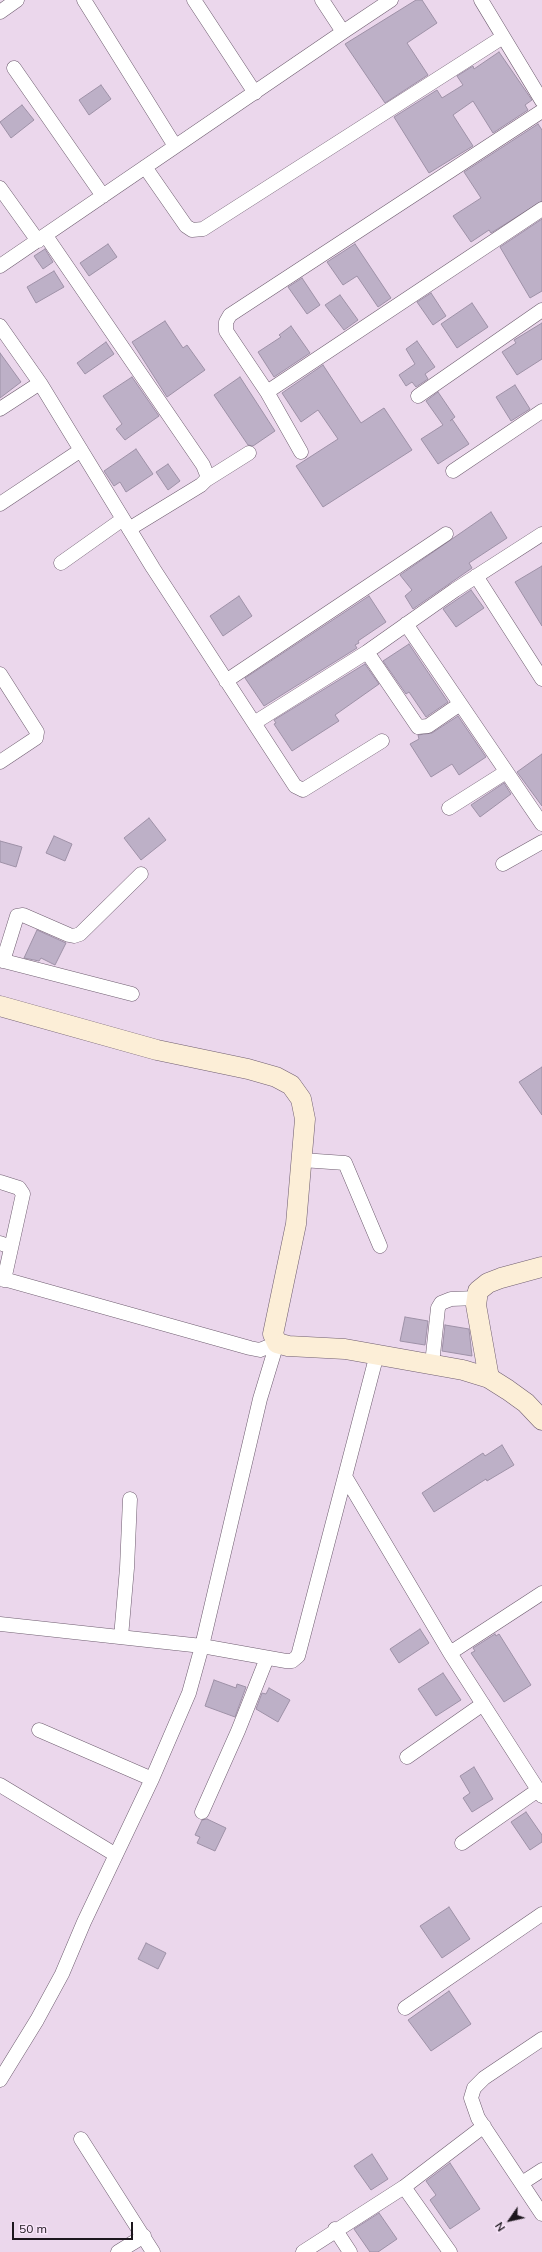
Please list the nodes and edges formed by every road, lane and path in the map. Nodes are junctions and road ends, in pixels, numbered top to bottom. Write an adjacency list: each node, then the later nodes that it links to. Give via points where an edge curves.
1 (17, 0): 7 (street)
2 (84, 0): 14 (street)
3 (194, 0): 11 (street)
4 (322, 0): 8 (street)
5 (391, 0): 8 (street)
6 (481, 0): 9 (street)
7 (0, 12)
8 (343, 32): 11 (street)
9 (502, 37): 12 (street); 15 (street, via 203,229 192,230 186,226)
10 (14, 68): 17 (street)
11 (255, 93): 14 (street)
12 (542, 102)
13 (542, 111): 24 (street, via 230,315 226,322 226,331)
14 (175, 146): 15 (street)
15 (145, 167): 17 (street)
16 (0, 188): 19 (street)
17 (103, 196): 19 (street)
18 (542, 209): 24 (street)
19 (42, 238): 20 (street); 32 (street, via 203,465)
20 (0, 266)
21 (542, 310): 25 (street)
22 (0, 326): 23 (street)
23 (40, 383): 26 (street); 28 (street)
24 (267, 392): 29 (street)
25 (418, 396)
26 (0, 409)
27 (542, 411): 31 (street)
28 (81, 450): 33 (street); 34 (street)
29 (301, 452)
30 (249, 453): 32 (street)
31 (453, 471)
32 (206, 480): 34 (street)
33 (0, 504)
34 (126, 524): 37 (street); 43 (street)
35 (446, 534): 43 (street)
36 (542, 534): 38 (street)
37 (61, 563)
38 (476, 576): 39 (street); 42 (street)
39 (406, 624): 40 (street); 44 (street)
40 (367, 652): 44 (street, via 418,727 428,726); 45 (street)
41 (0, 674): 47 (street, via 37,732 36,738)
42 (542, 679)
43 (226, 681): 45 (street)
44 (460, 704): 48 (street)
45 (254, 723): 46 (street, via 295,786 303,790)
46 (382, 741)
47 (0, 762)
48 (506, 772): 49 (street); 50 (street)
49 (449, 808)
50 (542, 824)
51 (542, 842): 52 (street)
52 (503, 864)
53 (141, 874): 54 (street, via 80,934 69,936 23,915 18,916)
54 (2, 961): 55 (street)
55 (132, 994)
56 (0, 1006): 57 (street, via 157,1050 248,1069 276,1077 292,1085 301,1099 305,1120)
57 (302, 1160): 60 (street, via 345,1163); 64 (street, via 296,1224 273,1334)
58 (0, 1182): 59 (street, via 19,1188 23,1194)
59 (6, 1245): 62 (street)
60 (380, 1246)
61 (542, 1267): 63 (street, via 488,1283 478,1291)
62 (2, 1279): 64 (street, via 250,1348 260,1350)
63 (477, 1298): 66 (street, via 451,1299 441,1303 438,1308); 67 (street, via 476,1305)
64 (277, 1343): 65 (street); 74 (street, via 260,1399)
65 (377, 1354): 66 (street); 69 (street)
66 (432, 1364): 67 (street)
67 (489, 1378): 68 (street, via 526,1403)
68 (542, 1420)
69 (346, 1478): 75 (street); 76 (street, via 298,1656 292,1661)
70 (130, 1499): 73 (street)
71 (542, 1593): 75 (street)
72 (0, 1624): 73 (street)
73 (121, 1637): 74 (street)
74 (202, 1646): 76 (street); 80 (street, via 189,1693)
75 (450, 1653): 77 (street)
76 (267, 1658): 83 (street)
77 (483, 1704): 79 (street); 82 (street)
78 (39, 1730): 80 (street)
79 (407, 1757)
80 (152, 1779): 85 (street)
81 (0, 1785): 85 (street)
82 (540, 1793): 84 (street)
83 (202, 1812)
84 (462, 1843)
85 (116, 1855): 89 (street, via 62,1974)
86 (542, 1914): 87 (street)
87 (405, 2008)
88 (542, 2039): 90 (street, via 484,2078 474,2088 471,2098)
89 (0, 2080)
90 (484, 2126): 93 (street); 94 (street)
91 (81, 2139): 97 (street)
92 (542, 2170): 93 (street)
93 (522, 2183): 95 (street)
94 (404, 2187): 96 (street); 102 (street)
95 (542, 2214)
96 (335, 2229): 100 (street); 101 (street)
97 (144, 2236): 98 (street); 99 (street)
98 (118, 2252)
99 (153, 2252)
100 (303, 2252)
101 (350, 2252)
102 (450, 2252)

